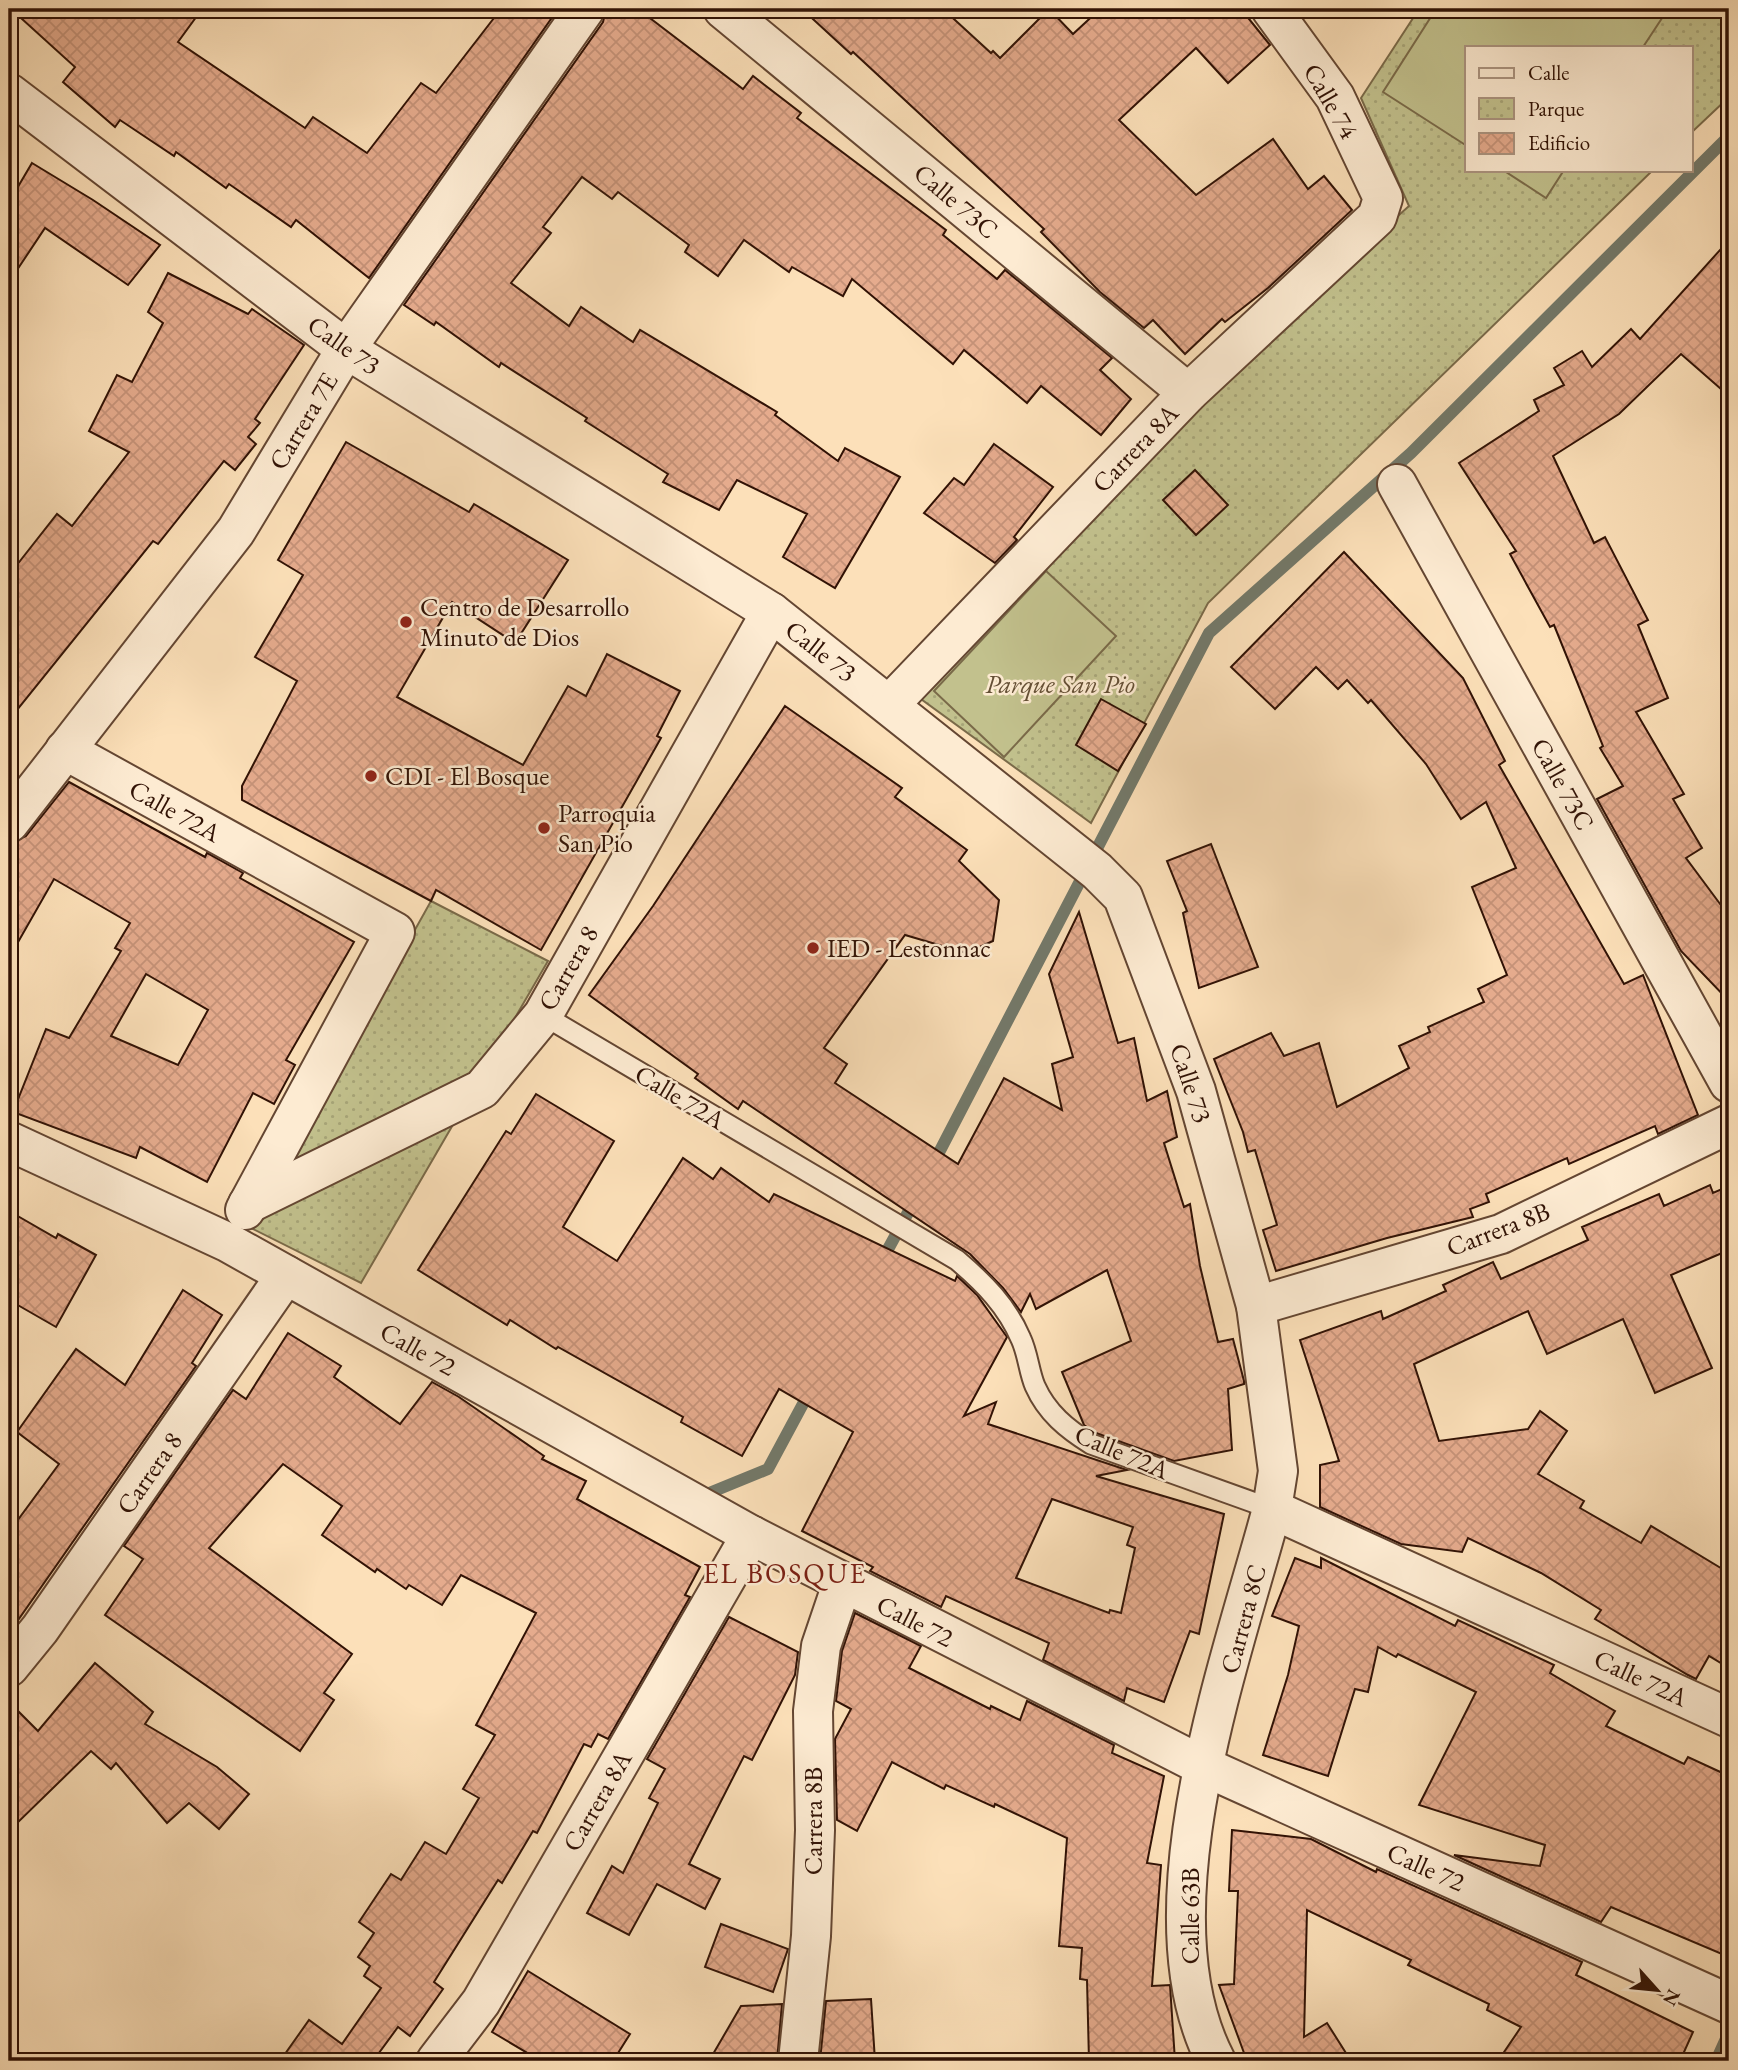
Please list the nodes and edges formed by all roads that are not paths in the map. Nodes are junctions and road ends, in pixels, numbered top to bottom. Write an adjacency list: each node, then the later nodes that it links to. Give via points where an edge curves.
1 (585, 9): 6 (street, Carrera 7E)
2 (723, 9): 7 (street, Calle 73C)
3 (1271, 9): 5 (street, Calle 74, via 1335,97)
4 (9, 93): 6 (street, Calle 73)
5 (1383, 198): 7 (street, Carrera 8A, via 1377,217)
6 (346, 349): 9 (street, Calle 73); 11 (street, Carrera 7E, via 236,531)
7 (1188, 393): 10 (street, Carrera 8A)
8 (1396, 484): 14 (street, Calle 73C)
9 (771, 612): 10 (street, Calle 73); 13 (street, Carrera 8)
10 (890, 704): 20 (street, Calle 73, via 1090,864 1124,897 1196,1091)
11 (65, 750): 12 (street, Carrera 7E); 17 (street, Calle 72A, via 395,932)
12 (9, 823)
13 (542, 1015): 17 (street, Carrera 8, via 482,1089); 22 (lane, Calle 72A, via 957,1260 1005,1309 1022,1340 1035,1386 1050,1412 1068,1430 1091,1444)
14 (1729, 1083)
15 (1729, 1124): 20 (street, Carrera 8B, via 1501,1234)
16 (9, 1141): 18 (street, Calle 72)
17 (248, 1204): 18 (street)
18 (227, 1242): 19 (street, Calle 72)
19 (286, 1275): 23 (street, Calle 72); 25 (street, Carrera 8)
20 (1256, 1306): 21 (street, Calle 73)
21 (1278, 1471): 22 (street, Carrera 8C)
22 (1272, 1508): 26 (street, Calle 72A); 27 (street, Carrera 8C)
23 (751, 1535): 24 (street, Calle 72); 29 (street, Carrera 8A, via 481,2002)
24 (842, 1584): 27 (street, Calle 72); 30 (street, Carrera 8B, via 821,1646 813,1711 811,1936)
25 (9, 1667)
26 (1729, 1718)
27 (1203, 1766): 28 (street, Calle 72); 31 (street, Calle 63B, via 1189,1861 1185,1951 1201,2033)
28 (1726, 2002)
29 (436, 2061)
30 (798, 2061)
31 (1216, 2061)

